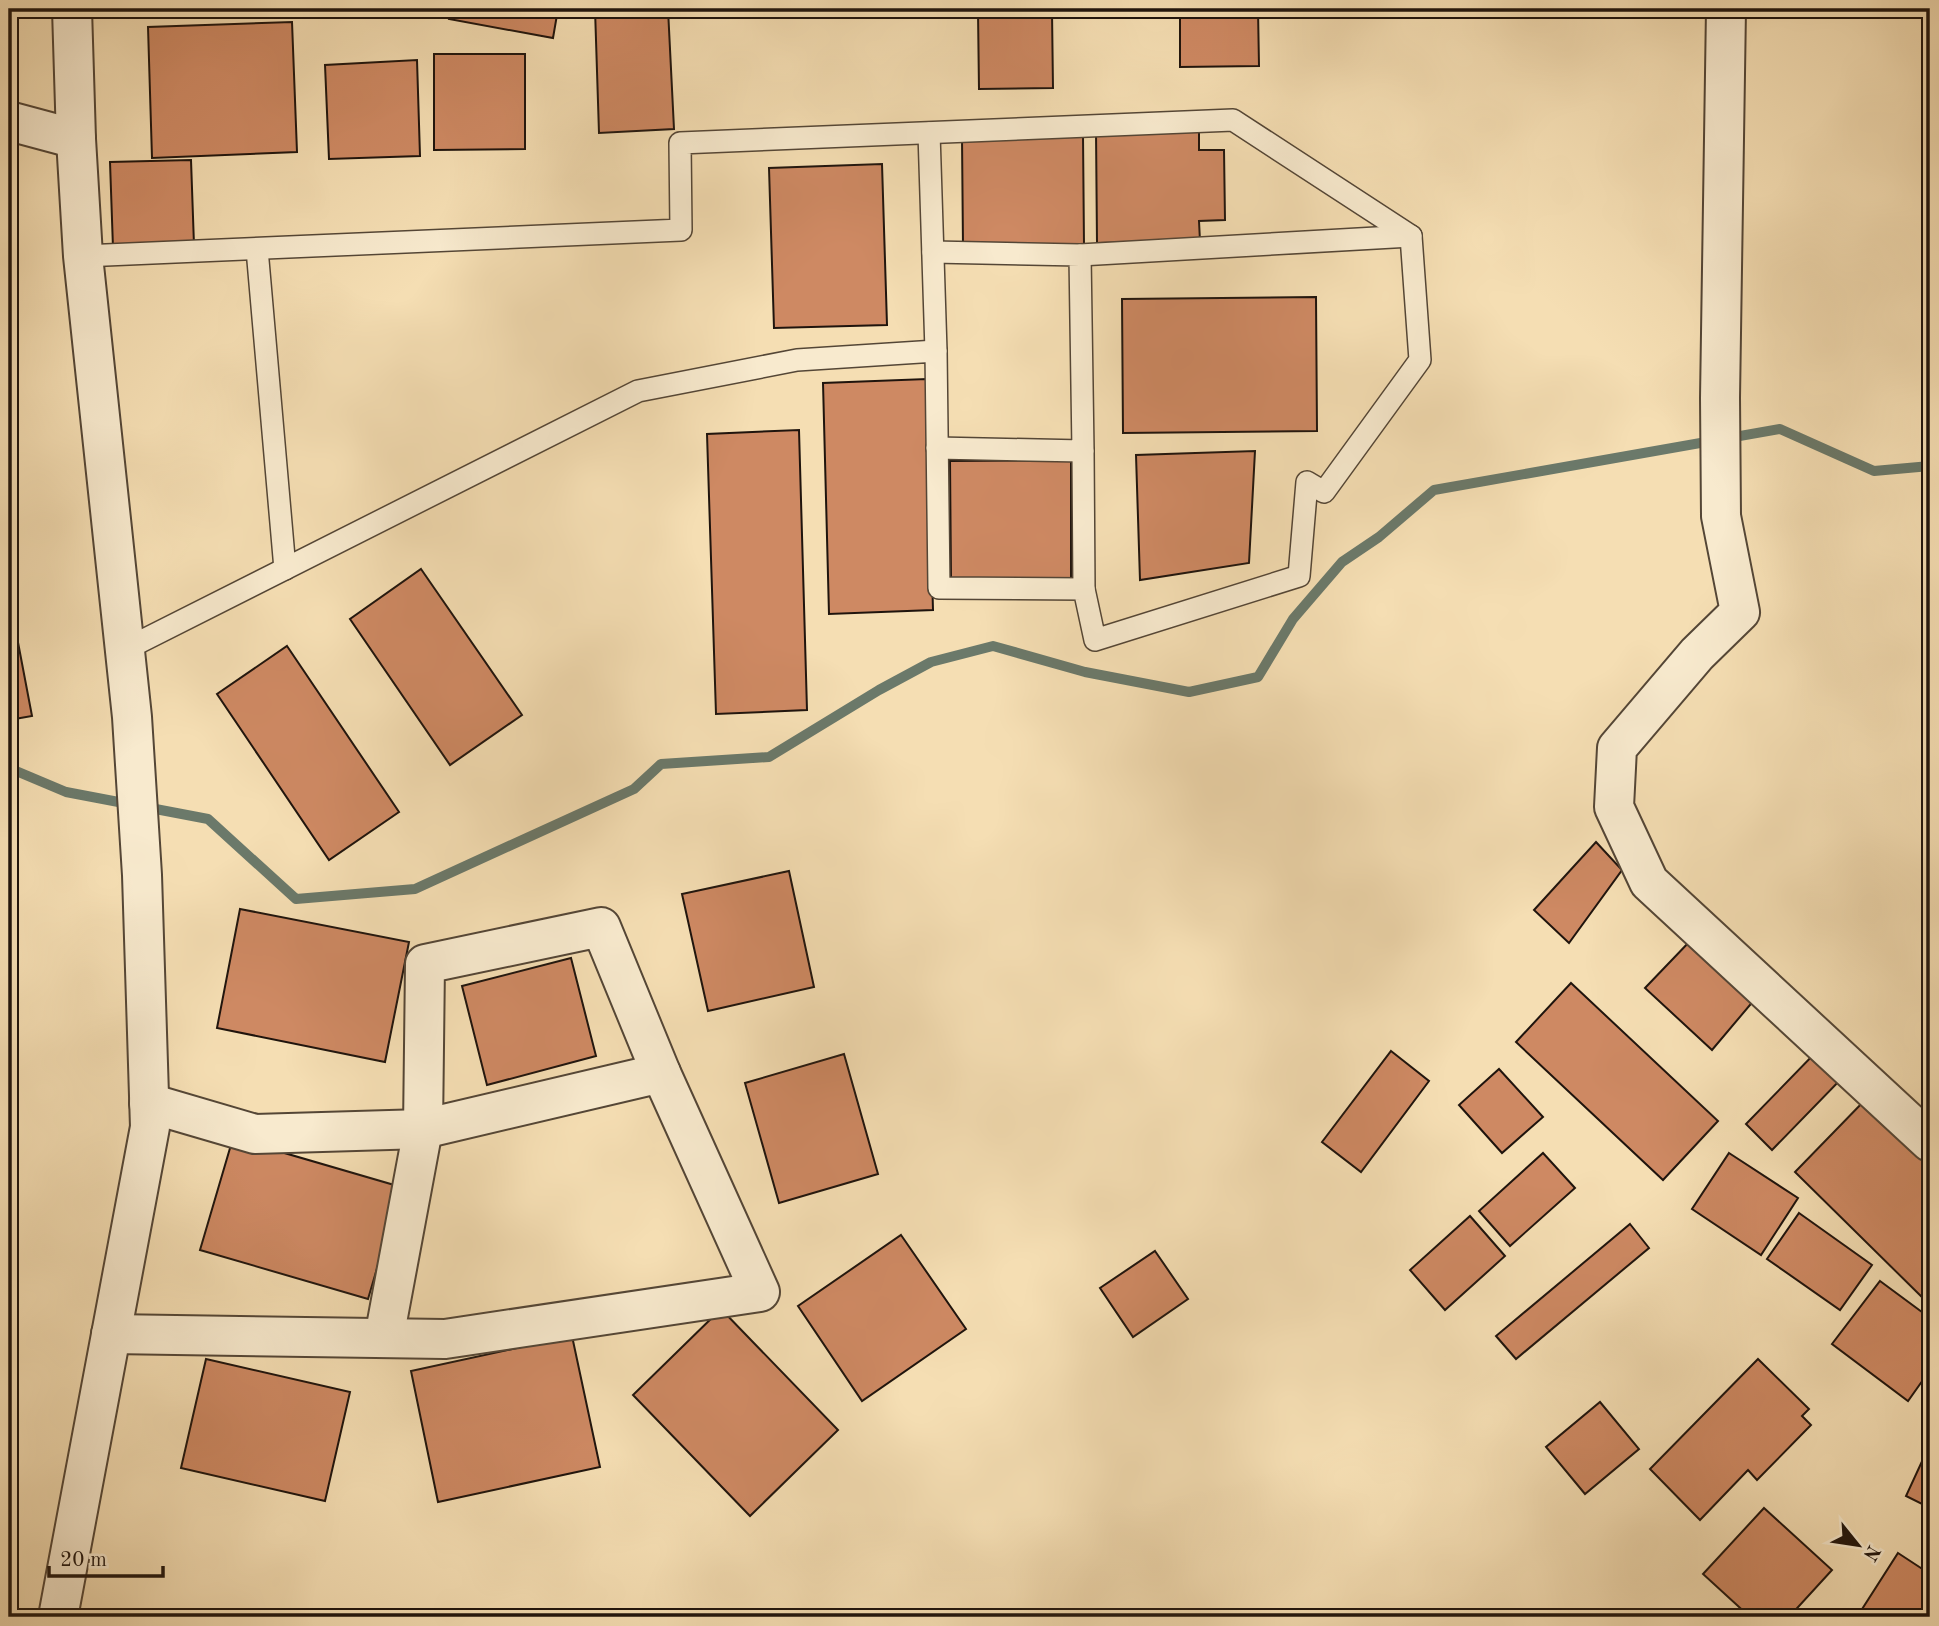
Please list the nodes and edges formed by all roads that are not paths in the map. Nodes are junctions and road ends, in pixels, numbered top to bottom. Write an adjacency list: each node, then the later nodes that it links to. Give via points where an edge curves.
1 (72, 9): 5 (street)
2 (1726, 9): 20 (street, via 1721,516 1740,611 1617,748 1614,807 1649,882)
3 (9, 121): 5 (street)
4 (929, 133): 6 (lane, via 1233,120); 7 (lane, via 680,143 681,230); 8 (lane)
5 (76, 139): 10 (street)
6 (1411, 236): 9 (lane); 15 (lane, via 1420,360 1324,492 1307,482 1299,576 1095,640)
7 (257, 249): 10 (lane); 14 (lane)
8 (933, 252): 9 (lane); 11 (lane)
9 (1080, 255): 13 (lane)
10 (83, 256): 16 (street)
11 (936, 351): 12 (lane); 14 (lane, via 796,360 638,391)
12 (937, 448): 13 (lane); 15 (lane, via 939,588)
13 (1083, 452): 15 (lane)
14 (285, 569): 16 (lane)
15 (1084, 589)
16 (124, 650): 18 (street, via 142,875)
17 (661, 1073): 19 (street); 19 (street, via 601,927 425,964); 22 (street, via 760,1292 444,1339)
18 (149, 1102): 19 (street, via 255,1134); 21 (street, via 150,1128)
19 (423, 1129): 22 (street)
20 (1930, 1142)
21 (111, 1334): 22 (street); 23 (street)
22 (384, 1338)
23 (58, 1617)

